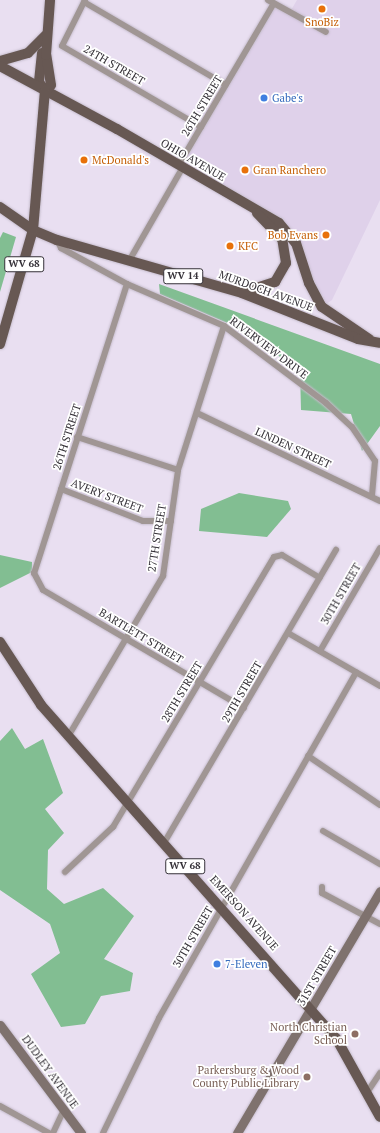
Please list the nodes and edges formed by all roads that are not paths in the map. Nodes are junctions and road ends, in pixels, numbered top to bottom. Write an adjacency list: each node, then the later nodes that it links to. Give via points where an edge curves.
1 (50, 0): 6 (main road)
2 (268, 0): 4 (street)
3 (85, 1): 9 (street); 11 (street, 24TH STREET, via 62,46)
4 (274, 3): 5 (street); 9 (street, 26TH STREET)
5 (326, 32)
6 (46, 35): 7 (main road, via 28,53); 10 (main road, via 39,82)
7 (0, 61)
8 (0, 66): 10 (main road, OHIO AVENUE / WV 14)
9 (226, 85): 11 (street, 26TH STREET)
10 (45, 91): 12 (main road, OHIO AVENUE / WV 14, via 117,128); 15 (main road, WV 68)
11 (201, 127): 12 (street, 26TH STREET, via 181,161)
12 (180, 172): 14 (main road, OHIO AVENUE / WV 14); 17 (street, 26TH STREET)
13 (0, 207): 15 (main road, MURDOCH AVENUE / WV 14)
14 (254, 209): 19 (main road, via 282,239 286,263 275,282 260,290); 20 (main road, OHIO AVENUE / WV 14, via 289,233)
15 (33, 230): 16 (main road, MURDOCH AVENUE / WV 14); 26 (main road, WV 68)
16 (57, 240): 17 (main road, MURDOCH AVENUE / WV 14); 18 (street, RIVERVIEW DRIVE, via 61,248)
17 (129, 261): 19 (main road, MURDOCH AVENUE / WV 14)
18 (127, 284): 23 (street, RIVERVIEW DRIVE); 28 (street, 26TH STREET)
19 (242, 293): 21 (main road, MURDOCH AVENUE / WV 14)
20 (322, 307): 21 (main road); 22 (main road, OHIO AVENUE / WV 14)
21 (299, 314): 24 (main road, MURDOCH AVENUE / WV 14, via 358,340)
22 (331, 316): 24 (main road, MURDOCH AVENUE / WV 14)
23 (224, 326): 27 (street, 27TH STREET); 31 (street, RIVERVIEW DRIVE, via 352,427 376,461)
24 (368, 339): 25 (main road, MURDOCH AVENUE / WV 14)
25 (380, 343)
26 (0, 344)
27 (197, 413): 29 (street, 27TH STREET); 31 (street, LINDEN STREET)
28 (77, 438): 29 (street); 30 (street, 26TH STREET)
29 (178, 470): 33 (street, 27TH STREET)
30 (61, 489): 33 (street, AVERY STREET, via 143,521); 37 (street, 26TH STREET, via 35,568 38,583)
31 (372, 497): 32 (street, LINDEN STREET)
32 (380, 500)
33 (170, 521): 39 (street, 27TH STREET, via 163,576)
34 (380, 548): 41 (street, 30TH STREET)
35 (336, 550): 36 (street, 29TH STREET)
36 (320, 578): 38 (street, 29TH STREET); 43 (street, 28TH STREET, via 282,555 274,556)
37 (48, 593): 39 (street, BARTLETT STREET)
38 (288, 633): 41 (street); 45 (street, 29TH STREET)
39 (126, 638): 43 (street, BARTLETT STREET); 46 (street, 27TH STREET)
40 (0, 642): 46 (main road, EMERSON AVENUE / WV 68, via 41,705)
41 (320, 651): 42 (street)
42 (356, 672): 44 (street); 47 (street, 30TH STREET)
43 (199, 682): 45 (street, BARTLETT STREET); 48 (street, 28TH STREET)
44 (379, 684)
45 (244, 708): 51 (street, 29TH STREET)
46 (69, 735): 48 (main road, EMERSON AVENUE / WV 68)
47 (308, 756): 49 (street); 56 (street, 30TH STREET)
48 (128, 802): 51 (main road, EMERSON AVENUE / WV 68); 53 (street, 28TH STREET, via 113,828)
49 (380, 805)
50 (323, 831): 52 (street)
51 (164, 843): 56 (main road, EMERSON AVENUE / WV 68)
52 (380, 864)
53 (65, 872)
54 (322, 887): 57 (street, via 322,893)
55 (380, 891): 57 (street, 31ST STREET)
56 (222, 907): 59 (main road, EMERSON AVENUE / WV 68); 69 (street, 30TH STREET, via 159,1018)
57 (366, 916): 58 (street); 59 (street, 31ST STREET)
58 (380, 924)
59 (312, 1008): 62 (main road, EMERSON AVENUE / WV 68, via 336,1038); 70 (street, 31ST STREET)
60 (0, 1025): 64 (street, DUDLEY AVENUE)
61 (380, 1073): 62 (street)
62 (368, 1091): 65 (main road, EMERSON AVENUE / WV 68)
63 (0, 1106): 66 (street)
64 (63, 1112): 67 (street); 68 (street, DUDLEY AVENUE)
65 (380, 1117)
66 (49, 1133)
67 (53, 1133)
68 (81, 1133)
69 (103, 1133)
70 (237, 1133)

